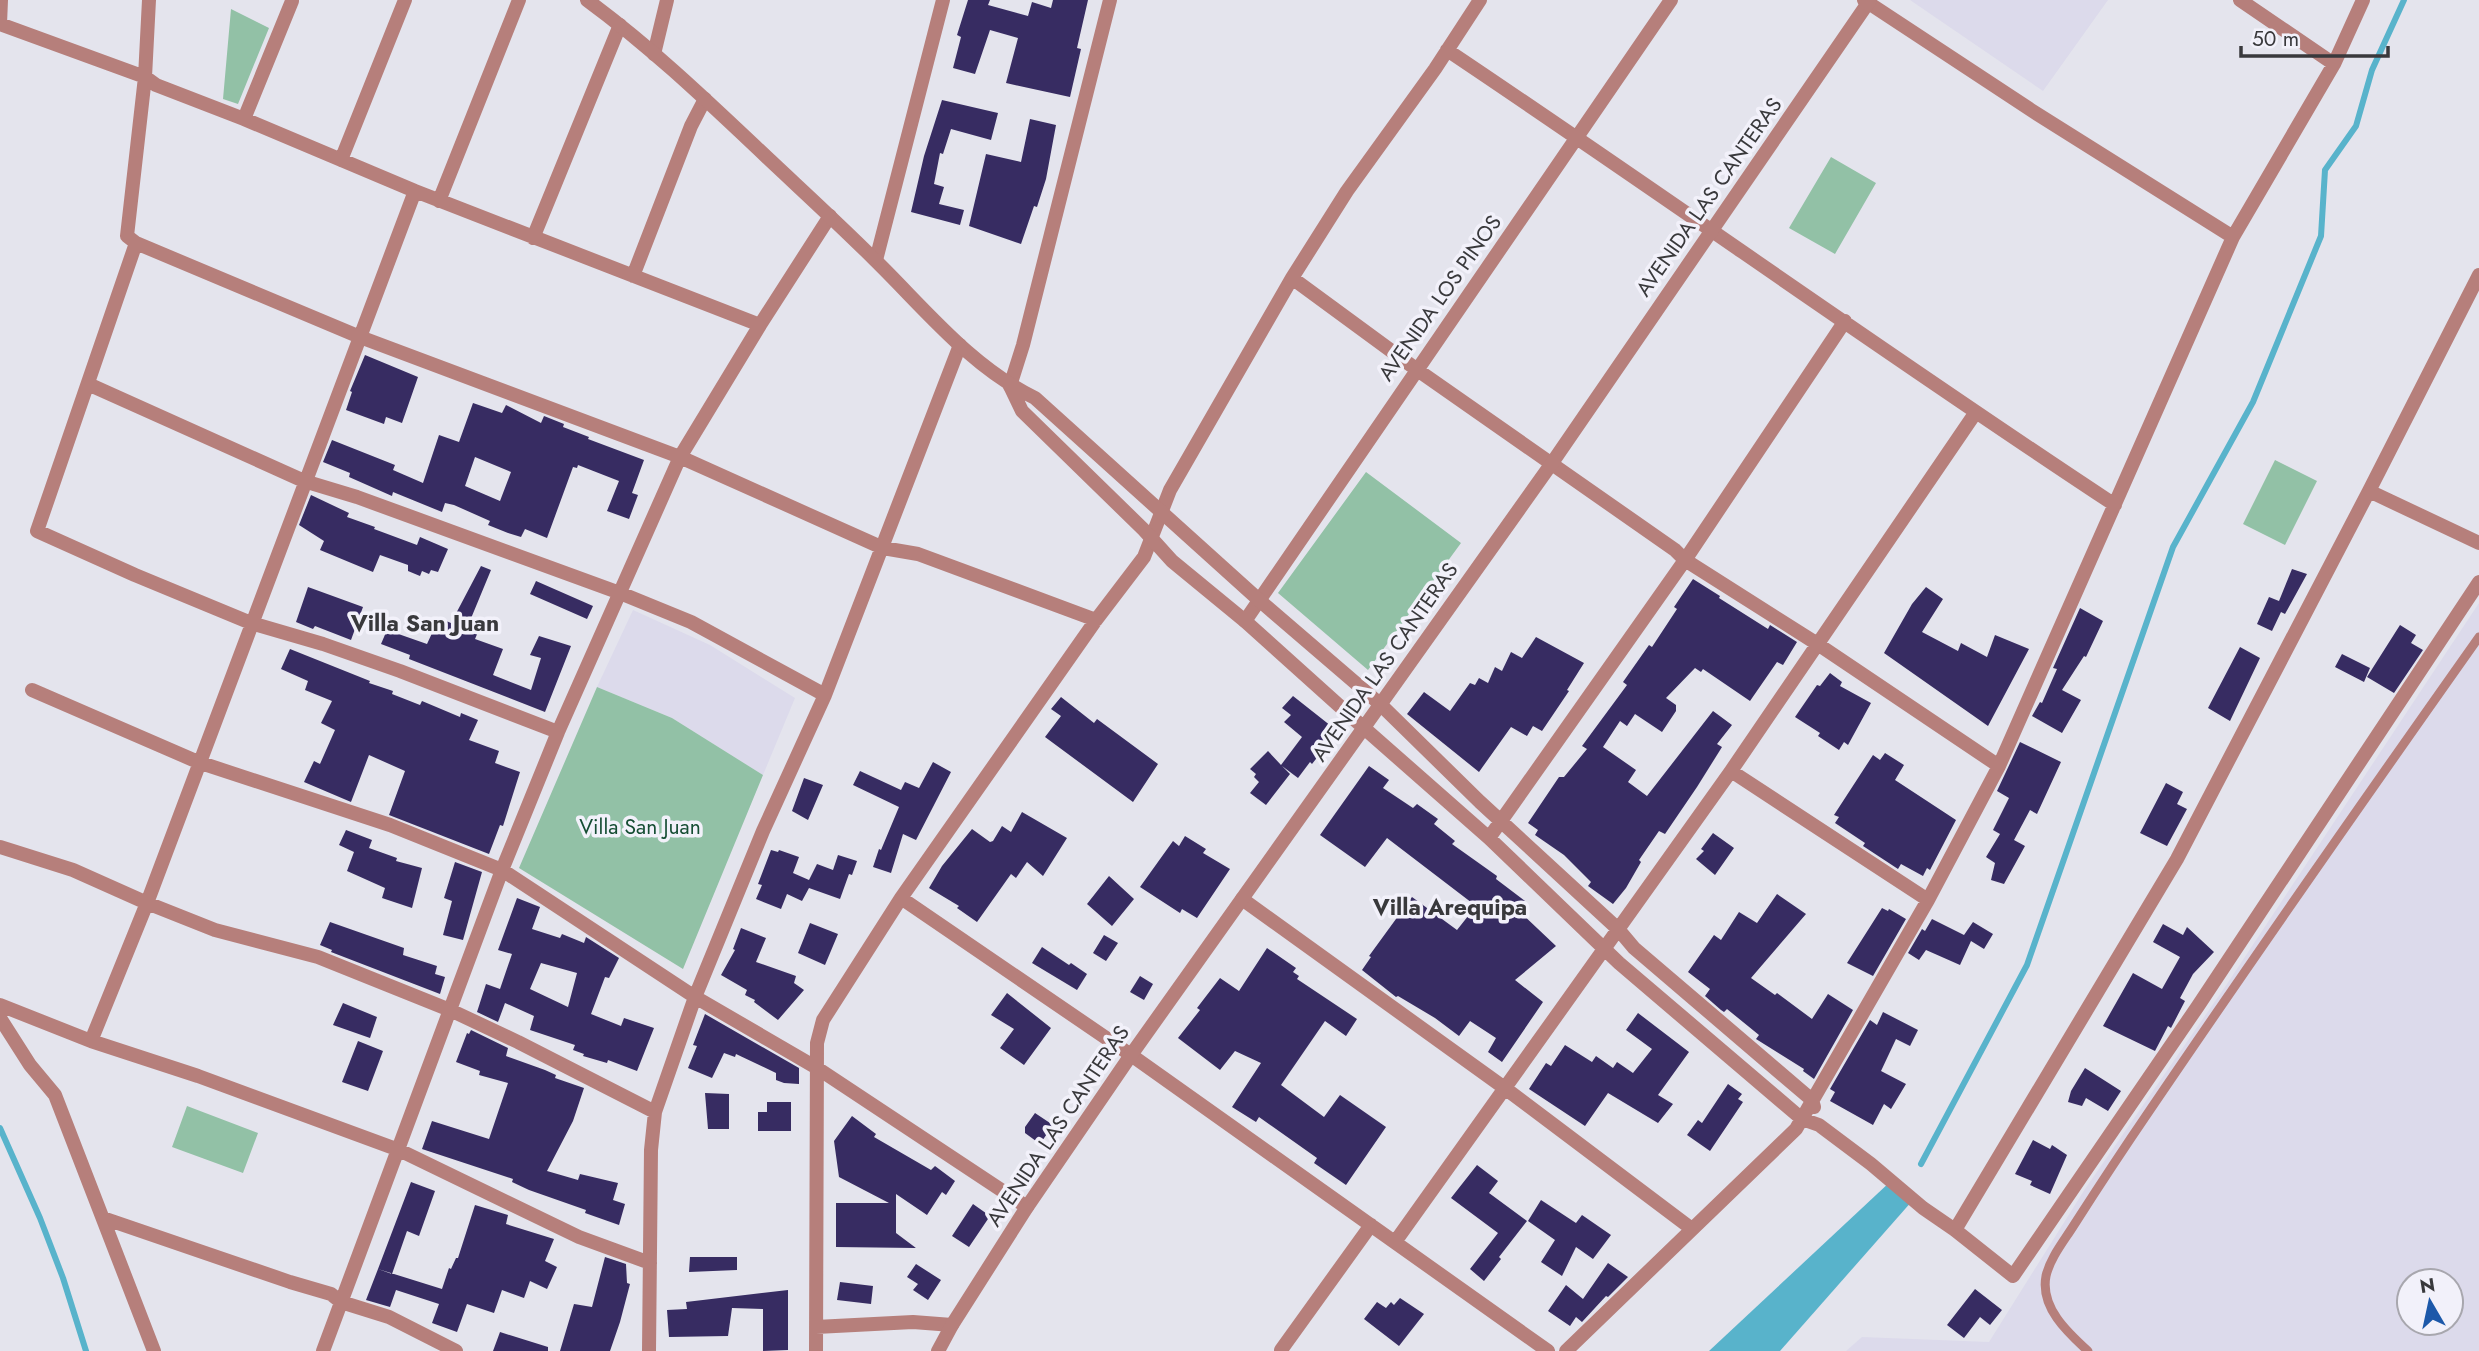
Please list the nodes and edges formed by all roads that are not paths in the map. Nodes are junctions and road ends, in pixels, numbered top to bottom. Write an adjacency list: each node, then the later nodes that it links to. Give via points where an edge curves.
1 (1, 0): 19 (street, via 0,23)
2 (149, 0): 19 (street)
3 (405, 0): 23 (street)
4 (519, 0): 25 (street)
5 (587, 0): 15 (street)
6 (667, 0): 17 (street)
7 (943, 0): 31 (street)
8 (1110, 0): 41 (street)
9 (1480, 0): 16 (street)
10 (1671, 0): 22 (street, AVENIDA LOS PINOS)
11 (2240, 0): 18 (street)
12 (2363, 0): 18 (street)
13 (292, 1): 21 (street)
14 (1868, 1): 27 (street, AVENIDA LAS CANTERAS); 29 (street)
15 (620, 25): 17 (street); 28 (street)
16 (1447, 50): 22 (street); 34 (street)
17 (654, 54): 20 (street)
18 (2334, 64): 29 (street)
19 (145, 77): 21 (street); 30 (street, via 127,236)
20 (705, 99): 26 (street); 33 (street)
21 (244, 119): 23 (street)
22 (1577, 137): 27 (street); 39 (street, AVENIDA LOS PINOS)
23 (341, 160): 24 (street)
24 (415, 191): 25 (street); 37 (street)
25 (439, 201): 28 (street)
26 (830, 216): 31 (street); 36 (street)
27 (1712, 229): 35 (street); 44 (street, AVENIDA LAS CANTERAS)
28 (533, 237): 33 (street)
29 (2233, 237): 47 (street)
30 (136, 243): 37 (street); 40 (street)
31 (876, 260): 38 (street)
32 (2479, 275): 46 (street)
33 (633, 276): 36 (street)
34 (1292, 278): 39 (street); 48 (street)
35 (1845, 321): 42 (street); 52 (street)
36 (760, 325): 43 (street)
37 (360, 337): 43 (street); 45 (street)
38 (960, 345): 41 (street); 51 (street)
39 (1416, 369): 44 (street); 55 (street, AVENIDA LOS PINOS)
40 (89, 384): 45 (street); 58 (street, via 37,531)
41 (1010, 386): 48 (street, via 1035,398); 49 (street, via 1022,411)
42 (1976, 412): 47 (street); 60 (street)
43 (680, 457): 51 (street); 54 (street)
44 (1552, 463): 52 (street); 63 (street, AVENIDA LAS CANTERAS)
45 (304, 481): 54 (street); 58 (street)
46 (2369, 491): 50 (street); 96 (street, via 2177,859)
47 (2115, 505): 67 (street)
48 (1161, 513): 49 (street); 55 (street)
49 (1150, 538): 56 (street, via 1144,556); 57 (street)
50 (2479, 543)
51 (883, 548): 56 (street, via 918,554); 62 (street)
52 (1685, 560): 60 (street); 69 (street)
53 (2479, 582): 96 (street, via 2013,1276)
54 (620, 593): 62 (street, via 691,622); 65 (street)
55 (1259, 600): 57 (street, AVENIDA LOS PINOS); 63 (street)
56 (1096, 620): 73 (street)
57 (1245, 621): 64 (street)
58 (251, 623): 65 (street, via 362,658); 66 (street)
59 (2479, 637): 111 (lane, via 2304,884 2053,1259 2046,1283 2049,1305)
60 (1819, 645): 67 (street); 68 (street)
61 (32, 690): 66 (street)
62 (825, 695): 79 (street)
63 (1380, 705): 64 (street, AVENIDA LAS CANTERAS); 69 (street)
64 (1364, 728): 70 (street); 74 (street, AVENIDA LAS CANTERAS)
65 (558, 732): 72 (street)
66 (198, 762): 72 (street, via 390,825); 76 (street)
67 (1999, 766): 75 (street)
68 (1731, 771): 75 (street); 77 (street)
69 (1501, 821): 70 (street); 77 (street)
70 (1489, 838): 78 (street)
71 (0, 847): 76 (street, via 73,870)
72 (502, 870): 79 (street); 81 (street)
73 (901, 898): 84 (street); 85 (street, via 823,1020)
74 (1242, 900): 84 (street, AVENIDA LAS CANTERAS); 86 (street)
75 (1928, 900): 87 (street)
76 (147, 903): 81 (street, via 215,930 318,957); 83 (street)
77 (1618, 929): 78 (street); 87 (street, via 1634,948)
78 (1605, 947): 86 (street); 89 (street)
79 (695, 997): 85 (street); 88 (street)
80 (0, 1005): 83 (street)
81 (450, 1010): 88 (street); 91 (street)
82 (0, 1018): 93 (street, via 55,1096)
83 (91, 1041): 91 (street)
84 (1131, 1055): 92 (street, AVENIDA LAS CANTERAS); 94 (street)
85 (817, 1068): 92 (street); 101 (street)
86 (1506, 1089): 95 (street); 97 (street)
87 (1812, 1100): 89 (street); 90 (street)
88 (655, 1112): 98 (street)
89 (1802, 1119): 90 (street); 95 (street)
90 (1819, 1125): 96 (street)
91 (398, 1150): 98 (street, via 579,1237); 99 (street)
92 (1027, 1208): 100 (street, AVENIDA LAS CANTERAS)
93 (103, 1218): 99 (street, via 331,1294); 103 (street)
94 (1371, 1225): 97 (street); 102 (street)
95 (1692, 1229): 110 (street)
96 (1955, 1230)
97 (1395, 1242): 109 (street)
98 (650, 1263): 106 (street)
99 (341, 1302): 104 (street); 105 (street, via 389,1317)
100 (952, 1325): 101 (street, via 913,1322); 108 (street, AVENIDA LAS CANTERAS)
101 (816, 1327): 107 (street)
102 (1281, 1350)
103 (154, 1351)
104 (323, 1351)
105 (456, 1351)
106 (649, 1351)
107 (816, 1351)
108 (938, 1351)
109 (1548, 1351)
110 (1566, 1351)
111 (2088, 1351)

